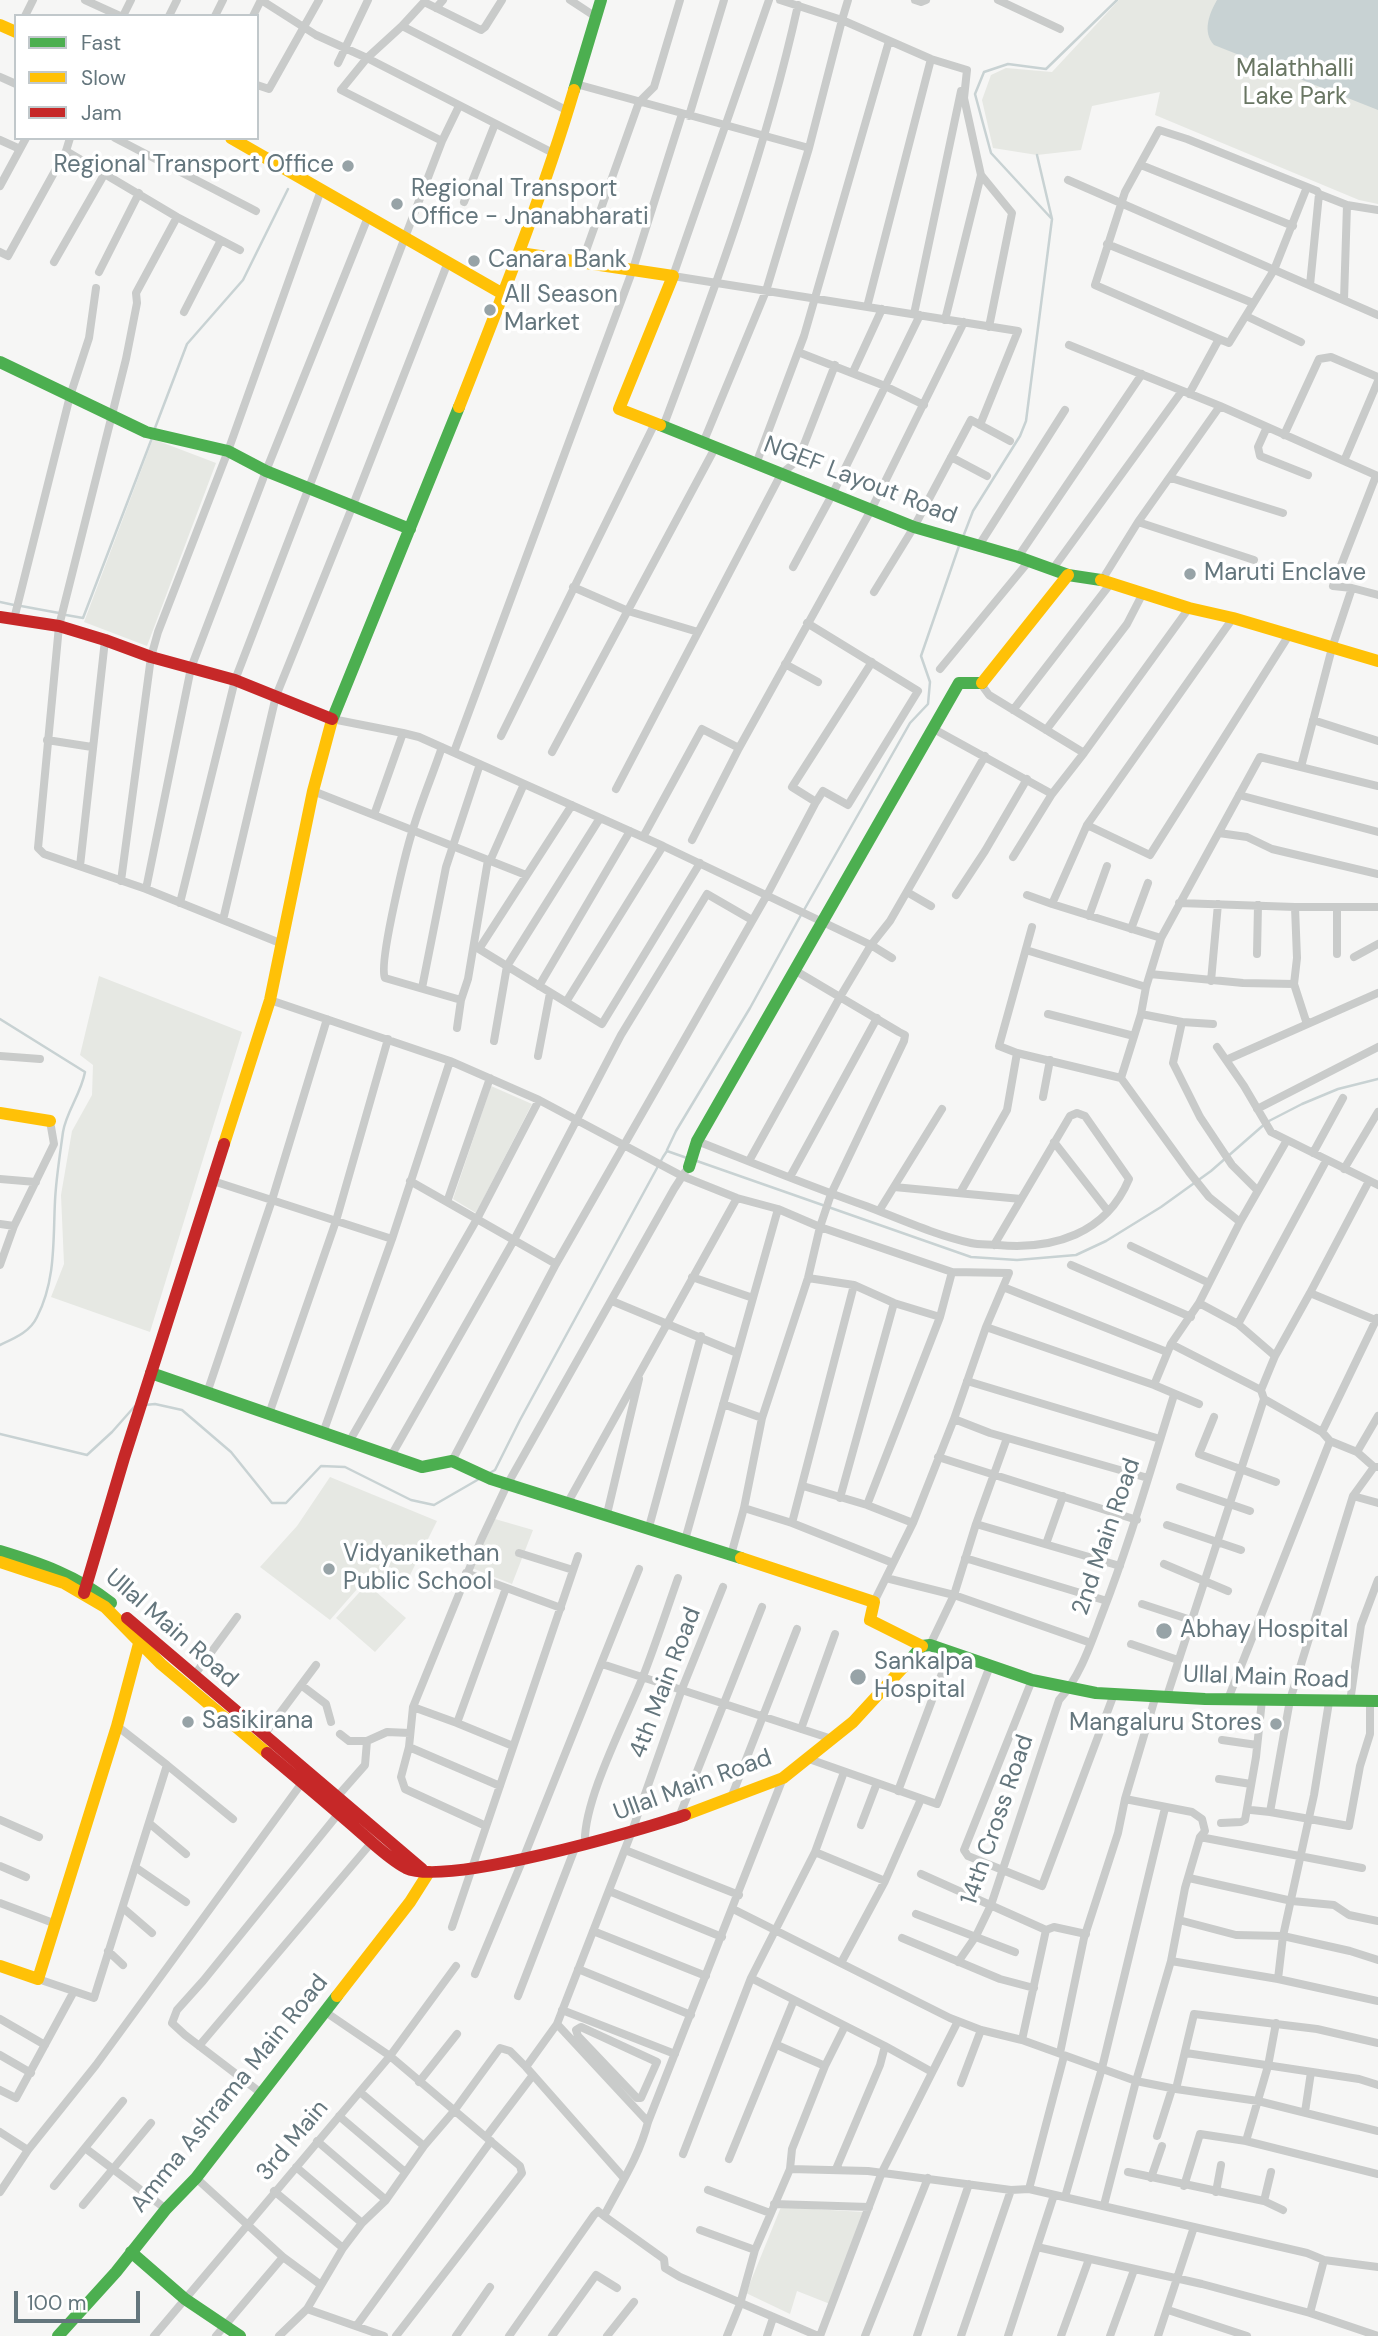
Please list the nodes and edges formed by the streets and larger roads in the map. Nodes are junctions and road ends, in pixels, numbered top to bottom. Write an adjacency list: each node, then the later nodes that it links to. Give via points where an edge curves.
1 (85, 0): 18 (street)
2 (319, 0): 22 (street)
3 (368, 0): 26 (street)
4 (443, 0): 17 (street)
5 (502, 0): 17 (street, via 481,30)
6 (570, 0): 20 (street)
7 (601, 0): 20 (street)
8 (680, 0): 33 (street, via 654,87)
9 (724, 0): 36 (street)
10 (769, 0): 38 (street)
11 (780, 0): 16 (street)
12 (848, 0): 21 (street)
13 (915, 0): 14 (street)
14 (926, 0)
15 (998, 0): 24 (street)
16 (798, 5): 21 (street); 39 (street)
17 (436, 8): 23 (street, via 424,2)
18 (116, 14)
19 (254, 14): 22 (street, via 261,0)
20 (596, 17): 31 (street)
21 (842, 20): 25 (street); 46 (street)
22 (303, 26): 26 (street); 32 (street, via 269,89)
23 (402, 26): 27 (street); 35 (street)
24 (1060, 29)
25 (889, 41): 28 (street); 85 (street)
26 (346, 48): 27 (street); 29 (street)
27 (367, 58): 34 (street); 45 (street, via 341,90)
28 (932, 59): 30 (street); 89 (street)
29 (338, 63)
30 (967, 70): 52 (street, via 964,98); 92 (street, via 955,111)
31 (576, 84): 33 (street); 35 (street)
32 (259, 86)
33 (639, 102): 36 (street); 75 (street)
34 (460, 106): 37 (street); 45 (street)
35 (568, 111): 49 (street)
36 (685, 115): 38 (street); 76 (street)
37 (495, 124): 49 (street); 59 (street)
38 (725, 126): 39 (street); 79 (street)
39 (763, 137): 46 (street); 80 (street)
40 (0, 140): 47 (street)
41 (25, 140): 47 (street)
42 (69, 140): 48 (street)
43 (119, 140): 62 (street)
44 (234, 140): 56 (street)
45 (442, 141): 67 (street)
46 (809, 148): 83 (street)
47 (20, 149): 54 (street)
48 (66, 151): 51 (street); 71 (street, via 8,256)
49 (555, 155): 72 (street)
50 (1141, 165): 55 (street, via 1159,130); 60 (street); 66 (street)
51 (105, 173): 57 (street); 73 (street)
52 (981, 175): 95 (street); 97 (street, via 1012,213)
53 (1068, 180): 60 (street)
54 (0, 186)
55 (1307, 187): 58 (street); 66 (street)
56 (321, 190): 65 (street); 120 (street)
57 (139, 193): 64 (street); 78 (street)
58 (1319, 194): 61 (street); 81 (street)
59 (464, 202)
60 (1121, 203): 69 (street); 77 (street)
61 (1347, 205): 63 (street); 86 (street)
62 (256, 211)
63 (1378, 211)
64 (177, 217): 68 (street); 113 (street, via 136,293 136,314)
65 (368, 217): 67 (street); 124 (street)
66 (1293, 226): 77 (street)
67 (405, 237): 74 (street); 130 (street)
68 (220, 240): 70 (street); 91 (street)
69 (1107, 244): 87 (street); 98 (street, via 1096,285)
70 (240, 250)
71 (0, 252)
72 (520, 253): 75 (street); 84 (street)
73 (54, 262)
74 (447, 262): 84 (street); 132 (street)
75 (582, 262): 76 (street)
76 (633, 269): 79 (street); 183 (street)
77 (1273, 270): 81 (street); 87 (street)
78 (99, 272)
79 (673, 276): 80 (street); 114 (street, NGEF Layout Road, via 619,409)
80 (717, 283): 83 (street); 114 (street)
81 (1310, 285): 86 (street)
82 (96, 288): 109 (street, via 89,338)
83 (765, 290): 85 (street); 119 (street)
84 (503, 294): 137 (street)
85 (815, 298): 89 (street); 101 (street)
86 (1344, 300): 93 (street)
87 (1253, 303): 94 (street)
88 (1378, 306): 93 (street)
89 (866, 307): 90 (street)
90 (883, 309): 92 (street); 104 (street)
91 (184, 312)
92 (917, 315): 95 (street); 107 (street)
93 (1378, 315)
94 (1246, 316): 98 (street, via 1229,343); 99 (street)
95 (945, 320): 96 (street)
96 (964, 323): 97 (street); 110 (street)
97 (989, 327): 115 (street, via 1018,331)
98 (1219, 339): 108 (street)
99 (1301, 342)
100 (1069, 345): 105 (street)
101 (799, 352): 103 (street); 123 (street)
102 (0, 362): 109 (street)
103 (835, 365): 104 (street); 125 (street, via 797,460)
104 (853, 372): 107 (street)
105 (1142, 374): 108 (street); 139 (street)
106 (1378, 379): 117 (street, via 1331,357 1319,359); 122 (street)
107 (885, 386): 110 (street); 131 (street)
108 (1186, 392): 111 (street); 142 (street)
109 (69, 396): 113 (street); 154 (street)
110 (924, 405): 133 (street)
111 (1220, 406): 116 (street); 129 (street)
112 (1065, 410): 138 (street)
113 (111, 415): 120 (street, via 146,432); 156 (street)
114 (659, 425): 119 (street, NGEF Layout Road); 145 (street)
115 (981, 425): 118 (street); 121 (street, via 971,421)
116 (1267, 427): 117 (street); 126 (street, via 1258,447 1260,456)
117 (1284, 435): 122 (street)
118 (1010, 441)
119 (709, 445): 123 (street, NGEF Layout Road); 151 (street)
120 (228, 451): 124 (street); 161 (street)
121 (951, 457): 128 (street); 136 (street)
122 (1344, 461): 127 (street)
123 (756, 464): 125 (street, NGEF Layout Road)
124 (266, 471): 130 (street); 165 (street)
125 (781, 474): 131 (street, NGEF Layout Road); 157 (street)
126 (1308, 475)
127 (1377, 476): 146 (street, via 1333,586)
128 (987, 477)
129 (1171, 478): 134 (street); 135 (street)
130 (310, 488): 132 (street); 167 (street)
131 (832, 495): 133 (street, NGEF Layout Road); 141 (street)
132 (353, 505): 137 (street); 170 (street)
133 (871, 510): 136 (street, NGEF Layout Road); 155 (street)
134 (1283, 513)
135 (1138, 522): 140 (street); 144 (street)
136 (914, 527): 138 (street, NGEF Layout Road); 147 (street)
137 (410, 529): 172 (street)
138 (966, 543): 139 (street, NGEF Layout Road)
139 (1023, 559): 142 (street, NGEF Layout Road); 166 (street)
140 (1254, 560)
141 (793, 567)
142 (1052, 570): 143 (street, NGEF Layout Road)
143 (1068, 575): 144 (street, NGEF Layout Road); 169 (street)
144 (1107, 581): 148 (street, NGEF Layout Road); 171 (street)
145 (573, 587): 151 (street); 177 (street)
146 (1352, 587): 149 (street); 160 (street)
147 (874, 592)
148 (1143, 593): 150 (street, NGEF Layout Road); 175 (street, via 1127,624)
149 (1378, 595)
150 (1189, 608): 153 (street, NGEF Layout Road); 185 (street)
151 (628, 611): 157 (street); 184 (street)
152 (0, 617): 154 (street)
153 (1233, 618): 158 (street, NGEF Layout Road); 200 (street)
154 (14, 619): 156 (street)
155 (807, 622): 163 (street); 164 (street)
156 (59, 626): 159 (street); 178 (street)
157 (698, 632): 192 (street)
158 (1289, 635): 160 (street, NGEF Layout Road); 200 (street, via 1150,855)
159 (105, 639): 161 (street); 180 (street)
160 (1332, 648): 162 (street, NGEF Layout Road); 173 (street)
161 (151, 657): 165 (street); 216 (street)
162 (1378, 661)
163 (872, 662): 196 (street, via 792,788); 196 (street, via 918,691 848,805 823,791)
164 (785, 664): 168 (street); 182 (street)
165 (191, 668): 167 (street); 218 (street)
166 (940, 669)
167 (235, 680): 170 (street); 224 (street)
168 (818, 682)
169 (981, 684): 171 (street); 174 (street, via 959,683)
170 (276, 695): 172 (street); 233 (street)
171 (1013, 710): 175 (street)
172 (332, 719): 176 (street); 193 (street)
173 (1313, 720): 179 (street); 188 (street)
174 (932, 728): 186 (street); 235 (street)
175 (1046, 730): 185 (street)
176 (403, 733): 181 (street); 198 (street)
177 (501, 736)
178 (47, 740): 180 (street); 212 (street, via 38,848)
179 (1378, 741)
180 (92, 747): 212 (street)
181 (442, 747): 183 (street); 201 (street)
182 (739, 748): 205 (street, via 702,729); 206 (street)
183 (454, 752): 187 (street)
184 (552, 752)
185 (1084, 753): 194 (street)
186 (985, 756): 189 (street); 219 (street)
187 (480, 764): 190 (street); 208 (street)
188 (1301, 767): 191 (street); 195 (street, via 1260,757)
189 (1027, 779): 194 (street); 221 (street)
190 (524, 784): 197 (street); 210 (street)
191 (1378, 786)
192 (615, 789)
193 (313, 791): 198 (street); 239 (street)
194 (1052, 794): 209 (street)
195 (1239, 794): 203 (street); 204 (street)
196 (816, 803): 220 (street)
197 (572, 805): 199 (street); 215 (street)
198 (374, 815): 201 (street)
199 (600, 818): 202 (street); 247 (street)
200 (1087, 825): 225 (street)
201 (412, 830): 208 (street); 254 (street, via 382,974 392,982)
202 (630, 831): 205 (street); 252 (street)
203 (1378, 832)
204 (1219, 833): 214 (street); 223 (street)
205 (643, 837): 207 (street)
206 (692, 840)
207 (663, 846): 211 (street); 260 (street)
208 (454, 847): 210 (street); 254 (street)
209 (1013, 857)
210 (489, 860): 215 (street); 259 (street)
211 (700, 863): 220 (street); 260 (street, via 602,1024)
212 (80, 866): 216 (street)
213 (1107, 866): 232 (street)
214 (1378, 874)
215 (526, 875): 247 (street, via 479,949)
216 (121, 881): 218 (street)
217 (1148, 883): 237 (street)
218 (146, 889): 224 (street)
219 (907, 892): 228 (street); 241 (street)
220 (767, 895): 234 (street); 235 (street)
221 (956, 895)
222 (1027, 895): 225 (street)
223 (1179, 902): 226 (street); 238 (street)
224 (180, 903): 233 (street)
225 (1052, 904): 232 (street)
226 (1218, 904): 227 (street); 250 (street)
227 (1258, 905): 230 (street); 243 (street)
228 (931, 906)
229 (1378, 906): 231 (street)
230 (1295, 907): 231 (street); 251 (street)
231 (1337, 907): 244 (street)
232 (1089, 916): 237 (street)
233 (223, 920): 239 (street)
234 (752, 920): 291 (street, via 708,894 621,1035); 295 (street)
235 (821, 921): 241 (street); 248 (street)
236 (1032, 927): 242 (street)
237 (1131, 929): 238 (street)
238 (1161, 938): 249 (street)
239 (280, 943): 258 (street)
240 (1378, 944): 245 (street)
241 (871, 945): 246 (street); 257 (street)
242 (1026, 950): 253 (street); 274 (street, via 999,1046)
243 (1257, 954)
244 (1338, 954)
245 (1354, 957)
246 (892, 958)
247 (507, 966): 252 (street); 271 (street)
248 (796, 971): 257 (street); 293 (street)
249 (1150, 974): 250 (street); 253 (street)
250 (1211, 981): 251 (street)
251 (1294, 984): 266 (street)
252 (538, 985): 255 (street)
253 (1146, 986): 262 (street)
254 (422, 988): 259 (street)
255 (550, 993): 260 (street); 276 (street)
256 (1378, 993): 266 (street)
257 (840, 997): 263 (street); 297 (street)
258 (270, 1000): 264 (street); 303 (street)
259 (461, 1000): 268 (street)
260 (566, 1002)
261 (1048, 1014): 269 (street)
262 (1141, 1014): 265 (street); 269 (street)
263 (877, 1018): 301 (street); 311 (street, via 905,1035 904,1041)
264 (327, 1019): 270 (street); 314 (street)
265 (1182, 1022): 267 (street); 309 (street, via 1173,1063 1219,1146)
266 (1309, 1022): 279 (street)
267 (1213, 1024)
268 (457, 1028)
269 (1135, 1036): 282 (street)
270 (387, 1039): 280 (street); 320 (street)
271 (494, 1041)
272 (1217, 1047): 279 (street)
273 (1378, 1047): 287 (street)
274 (1017, 1052): 278 (street); 310 (street, via 1007,1110)
275 (0, 1056): 277 (street)
276 (538, 1056)
277 (40, 1059)
278 (1050, 1060): 282 (street); 283 (street)
279 (1226, 1060): 287 (street)
280 (450, 1061): 281 (street); 304 (street)
281 (490, 1078): 285 (street); 315 (street)
282 (1121, 1078): 321 (street, via 1209,1197)
283 (1043, 1097)
284 (1343, 1098): 296 (street)
285 (539, 1100): 291 (street); 319 (street)
286 (942, 1109): 308 (street)
287 (1257, 1109): 292 (street, via 1271,1132)
288 (1378, 1112): 299 (street)
289 (0, 1113): 290 (street)
290 (50, 1121): 306 (street, via 54,1144)
291 (576, 1121): 295 (street); 326 (street)
292 (1287, 1140): 296 (street); 309 (street)
293 (697, 1141): 297 (street); 300 (street)
294 (1054, 1142): 313 (street); 317 (street); 317 (street, via 1070,1116 1085,1116 1129,1179)
295 (623, 1146): 300 (street); 329 (street)
296 (1313, 1153): 298 (street)
297 (749, 1161): 301 (street)
298 (1326, 1161): 299 (street); 347 (street)
299 (1344, 1169): 305 (street)
300 (686, 1172): 312 (street); 340 (street)
301 (790, 1177): 311 (street)
302 (0, 1179): 306 (street)
303 (213, 1181): 314 (street); 354 (street)
304 (410, 1181): 315 (street); 325 (street)
305 (1369, 1181): 307 (street); 338 (street)
306 (36, 1182): 324 (street)
307 (1378, 1185)
308 (894, 1187): 310 (street); 318 (street)
309 (1257, 1190): 321 (street)
310 (960, 1193): 313 (street)
311 (830, 1196): 318 (street); 323 (street)
312 (737, 1198): 316 (street); 333 (street)
313 (1021, 1199): 327 (street)
314 (272, 1200): 320 (street); 357 (street)
315 (447, 1202): 319 (street)
316 (778, 1209): 323 (street); 339 (street)
317 (1107, 1210): 327 (street, via 1079,1235 1053,1243)
318 (879, 1211): 327 (street, via 972,1244)
319 (477, 1219): 326 (street); 371 (street)
320 (335, 1221): 325 (street); 362 (street)
321 (1240, 1222): 335 (street)
322 (0, 1224): 324 (street)
323 (821, 1225): 332 (street); 334 (street)
324 (14, 1226): 330 (street)
325 (392, 1239): 368 (street)
326 (514, 1240): 329 (street); 374 (street)
327 (994, 1245)
328 (1131, 1246): 335 (street)
329 (556, 1264): 376 (street)
330 (0, 1265)
331 (1071, 1265): 344 (street)
332 (952, 1272): 337 (street, via 1009,1273); 343 (street)
333 (692, 1277): 339 (street); 346 (street)
334 (808, 1278): 336 (street); 365 (street)
335 (1209, 1283): 342 (street)
336 (854, 1284): 341 (street); 383 (street)
337 (1003, 1287): 348 (street); 350 (street)
338 (1310, 1293): 345 (street); 352 (street)
339 (753, 1298): 351 (street)
340 (612, 1301): 346 (street); 382 (street)
341 (894, 1303): 343 (street); 387 (street)
342 (1199, 1303): 344 (street); 347 (street)
343 (940, 1317): 391 (street)
344 (1191, 1317): 350 (street)
345 (1377, 1319): 367 (street)
346 (666, 1323): 349 (street); 353 (street)
347 (1238, 1324): 352 (street)
348 (986, 1327): 355 (street); 356 (street)
349 (701, 1336): 351 (street); 400 (street)
350 (1169, 1348): 356 (street); 358 (street)
351 (737, 1353): 360 (street)
352 (1275, 1356): 358 (street)
353 (641, 1370): 389 (street); 394 (street)
354 (151, 1374): 357 (street); 423 (street)
355 (967, 1381): 366 (street); 370 (street)
356 (1154, 1385): 359 (street)
357 (207, 1393): 362 (street)
358 (1262, 1394): 367 (street); 378 (street)
359 (1174, 1395): 361 (street); 370 (street, 2nd Main Road)
360 (723, 1404): 365 (street); 401 (street)
361 (1199, 1404)
362 (269, 1414): 368 (street)
363 (1378, 1416): 373 (street)
364 (1214, 1417): 378 (street, via 1199,1454)
365 (762, 1418): 392 (street)
366 (954, 1419): 369 (street); 375 (street)
367 (1322, 1432): 372 (street)
368 (323, 1433): 371 (street)
369 (1007, 1438): 379 (street); 380 (street)
370 (1160, 1439): 380 (street, 2nd Main Road)
371 (349, 1441): 374 (street)
372 (1330, 1441): 373 (street); 452 (street)
373 (1357, 1452): 377 (street)
374 (391, 1456): 376 (street, via 422,1467)
375 (938, 1457): 379 (street); 397 (street)
376 (452, 1461): 382 (street)
377 (1376, 1467): 386 (street)
378 (1241, 1469): 381 (street); 390 (street)
379 (994, 1474): 385 (street); 398 (street)
380 (1148, 1478): 395 (street, 2nd Main Road)
381 (1276, 1482)
382 (507, 1485): 389 (street); 416 (street)
383 (803, 1486): 387 (street); 396 (street)
384 (1180, 1486): 390 (street)
385 (1063, 1496): 395 (street); 403 (street)
386 (1353, 1496): 388 (street); 454 (street)
387 (840, 1498): 391 (street)
388 (1378, 1503)
389 (567, 1504): 394 (street)
390 (1229, 1504): 393 (street); 402 (street)
391 (867, 1505): 397 (street)
392 (744, 1508): 396 (street); 407 (street)
393 (1250, 1511)
394 (607, 1514): 400 (street)
395 (1137, 1520): 413 (street, 2nd Main Road)
396 (792, 1523): 411 (street)
397 (913, 1523): 411 (street)
398 (976, 1524): 403 (street); 409 (street)
399 (1167, 1525): 402 (street)
400 (649, 1527): 401 (street)
401 (685, 1539): 407 (street)
402 (1217, 1542): 404 (street); 420 (street)
403 (1046, 1544): 413 (street)
404 (1241, 1550)
405 (0, 1551): 423 (street, Ullal Main Road, via 42,1563)
406 (520, 1553): 415 (street)
407 (731, 1555): 427 (street)
408 (578, 1556): 415 (street)
409 (965, 1558): 425 (street); 426 (street)
410 (0, 1562): 423 (street, Ullal Main Road)
411 (893, 1563): 418 (street)
412 (1164, 1564): 420 (street)
413 (1120, 1566): 426 (street, 2nd Main Road)
414 (639, 1569): 441 (street)
415 (573, 1570): 430 (street)
416 (466, 1573): 422 (street); 459 (street)
417 (677, 1578): 445 (street)
418 (886, 1578): 425 (street); 427 (street)
419 (1378, 1580): 457 (street, via 1361,1625)
420 (1204, 1581): 424 (street); 432 (street)
421 (723, 1587): 448 (street, 4th Main Road)
422 (506, 1588): 430 (street); 462 (street)
423 (85, 1589): 435 (street, Ullal Main Road)
424 (1228, 1591)
425 (954, 1595): 436 (street); 438 (street)
426 (1107, 1601): 436 (street, 2nd Main Road)
427 (874, 1602): 438 (street, via 870,1620)
428 (1142, 1604): 432 (street)
429 (762, 1607): 458 (street)
430 (561, 1608): 472 (street)
431 (237, 1617): 444 (street)
432 (1191, 1620): 440 (street)
433 (797, 1629): 460 (street)
434 (835, 1634): 464 (street)
435 (141, 1638): 444 (street, Ullal Main Road); 463 (street); 478 (street, Ullal Main Road, via 161,1664)
436 (1091, 1643): 449 (street, 2nd Main Road)
437 (1131, 1644): 440 (street)
438 (926, 1646): 439 (street, Ullal Main Road); 468 (street, Ullal Main Road)
439 (950, 1651): 443 (street, Ullal Main Road); 483 (street)
440 (1178, 1660): 451 (street)
441 (602, 1664): 445 (street); 509 (street)
442 (316, 1665): 447 (street)
443 (990, 1666): 446 (street, Ullal Main Road); 486 (street, via 937,1804)
444 (193, 1676): 467 (street, Ullal Main Road)
445 (643, 1676): 448 (street); 504 (street, via 600,1781)
446 (1032, 1680): 449 (street, Ullal Main Road); 514 (street, via 964,1850 968,1856)
447 (301, 1685): 461 (street, via 326,1704); 467 (street)
448 (682, 1689): 458 (street); 500 (street, 4th Main Road)
449 (1069, 1689): 450 (street, Ullal Main Road); 514 (street, 14th Cross Road, via 1059,1700)
450 (1114, 1694): 451 (street, Ullal Main Road); 514 (street, via 1042,1886)
451 (1161, 1695): 452 (street, Ullal Main Road); 487 (street)
452 (1228, 1699): 453 (street, Ullal Main Road)
453 (1262, 1700): 454 (street, Ullal Main Road); 471 (street)
454 (1290, 1700): 456 (street, Ullal Main Road); 490 (street)
455 (1374, 1701): 457 (street, Ullal Main Road); 493 (street, via 1349,1826)
456 (1329, 1702): 457 (street, Ullal Main Road); 493 (street)
457 (1350, 1702)
458 (724, 1703): 460 (street); 492 (street)
459 (414, 1707): 462 (street); 465 (street)
460 (764, 1717): 464 (street); 485 (street)
461 (331, 1723)
462 (457, 1723): 472 (street)
463 (117, 1726): 475 (street); 531 (street)
464 (801, 1729): 468 (street)
465 (410, 1733): 470 (street, via 387,1732); 473 (street)
466 (340, 1734): 470 (street, via 349,1741)
467 (263, 1736): 478 (street, Ullal Main Road)
468 (832, 1739): 474 (street, Ullal Main Road)
469 (1222, 1740): 471 (street)
470 (367, 1741): 484 (street, via 365,1765)
471 (1257, 1745): 481 (street)
472 (513, 1746): 482 (street)
473 (409, 1747): 482 (street); 499 (street, via 401,1777 405,1789)
474 (809, 1759): 476 (street); 477 (street, Ullal Main Road)
475 (167, 1765): 494 (street); 496 (street)
476 (844, 1772): 480 (street); 506 (street)
477 (783, 1778): 485 (street, Ullal Main Road); 521 (street)
478 (305, 1779): 484 (street, Ullal Main Road); 491 (street, Ullal Main Road); 617 (street)
479 (1219, 1779): 481 (street)
480 (877, 1783): 483 (street); 498 (street)
481 (1251, 1784): 497 (street, via 1244,1821)
482 (500, 1786): 499 (street)
483 (898, 1791): 486 (street)
484 (336, 1798): 515 (street, Ullal Main Road)
485 (732, 1798): 492 (street, Ullal Main Road)
486 (921, 1799): 519 (street)
487 (1125, 1799): 488 (street); 537 (street)
488 (1165, 1808): 502 (street, via 1192,1812 1202,1819 1205,1831); 586 (street)
489 (1251, 1810): 490 (street)
490 (1270, 1812): 493 (street)
491 (339, 1813): 503 (street, Ullal Main Road); 576 (street, via 177,2010 172,2023)
492 (679, 1817): 500 (street, Ullal Main Road)
493 (1308, 1818): 508 (street)
494 (233, 1819)
495 (0, 1820): 501 (street)
496 (149, 1823): 507 (street); 511 (street)
497 (1221, 1823)
498 (861, 1825)
499 (486, 1826): 512 (street)
500 (632, 1832): 504 (street, Ullal Main Road); 505 (street, 4th Main Road)
501 (39, 1837)
502 (1200, 1837): 508 (street); 518 (street)
503 (372, 1842): 515 (street, Ullal Main Road, via 404,1867); 576 (street)
504 (580, 1847): 509 (street, Ullal Main Road); 559 (street)
505 (625, 1850): 520 (street, 4th Main Road); 521 (street)
506 (815, 1852): 519 (street); 533 (street)
507 (186, 1854)
508 (1300, 1857): 513 (street); 522 (street)
509 (523, 1859): 512 (street, Ullal Main Road); 552 (street)
510 (0, 1866): 517 (street)
511 (135, 1867): 523 (street); 526 (street)
512 (472, 1868): 515 (street, Ullal Main Road); 532 (street)
513 (1362, 1868)
514 (1003, 1870): 525 (street, 14th Cross Road)
515 (429, 1872): 563 (street, Amma Ashrama Main Road)
516 (921, 1874): 525 (street)
517 (26, 1877)
518 (1189, 1878): 522 (street); 529 (street)
519 (885, 1881): 547 (street)
520 (609, 1891): 535 (street, 4th Main Road); 539 (street)
521 (739, 1895): 527 (street)
522 (1292, 1901): 530 (street, via 1334,1905 1349,1915); 538 (street)
523 (186, 1902)
524 (0, 1903): 531 (street)
525 (991, 1905): 534 (street); 540 (street, 14th Cross Road)
526 (123, 1908): 536 (street); 542 (street)
527 (733, 1909): 533 (street); 539 (street)
528 (916, 1914): 540 (street)
529 (1179, 1920): 538 (street, via 1236,1935); 545 (street)
530 (1378, 1921)
531 (56, 1924): 555 (street)
532 (452, 1927)
533 (775, 1930): 547 (street); 554 (street)
534 (1046, 1930): 537 (street, via 1054,1927); 557 (street)
535 (593, 1931): 551 (street, 4th Main Road); 553 (street)
536 (152, 1933)
537 (1086, 1934): 582 (street, via 1060,2053)
538 (1283, 1936): 544 (street); 556 (street)
539 (722, 1937): 553 (street)
540 (975, 1937): 543 (street); 546 (street, 14th Cross Road)
541 (902, 1938): 546 (street)
542 (108, 1951): 548 (street); 558 (street, via 94,1998)
543 (1015, 1952)
544 (1378, 1960)
545 (1171, 1961): 556 (street); 592 (street)
546 (958, 1962): 557 (street)
547 (841, 1963): 566 (street)
548 (123, 1965)
549 (0, 1966): 555 (street)
550 (456, 1966): 581 (street, 3rd Main)
551 (578, 1969): 562 (street, 4th Main Road); 564 (street)
552 (475, 1974)
553 (706, 1976): 564 (street)
554 (751, 1978): 560 (street); 618 (street)
555 (38, 1979): 558 (street)
556 (1278, 1979): 561 (street)
557 (1034, 1988): 572 (street)
558 (73, 1993): 574 (street)
559 (518, 1996)
560 (794, 2000): 569 (street); 575 (street)
561 (1378, 2001)
562 (562, 2010): 568 (street, 4th Main Road); 579 (street)
563 (324, 2011): 581 (street); 600 (street, Amma Ashrama Main Road)
564 (691, 2015): 579 (street)
565 (0, 2019): 574 (street)
566 (958, 2021): 570 (street); 587 (street)
567 (1276, 2023): 573 (street); 578 (street, via 1195,2014); 584 (street)
568 (556, 2024): 585 (street, 4th Main Road); 606 (street)
569 (845, 2026): 577 (street); 583 (street)
570 (981, 2030): 572 (street); 594 (street)
571 (457, 2034): 593 (street)
572 (1022, 2040): 582 (street)
573 (1378, 2043)
574 (45, 2045): 589 (street)
575 (777, 2045): 583 (street); 619 (street)
576 (199, 2046): 600 (street)
577 (884, 2046): 587 (street); 624 (street)
578 (1186, 2053): 584 (street); 597 (street)
579 (675, 2054): 596 (street)
580 (0, 2055): 589 (street)
581 (390, 2056): 593 (street); 599 (street, 3rd Main)
582 (1064, 2056): 586 (street); 637 (street)
583 (825, 2066): 623 (street, via 792,2149)
584 (1268, 2066): 588 (street); 602 (street)
585 (526, 2067): 590 (street); 603 (street, via 500,2048)
586 (1102, 2068): 592 (street); 644 (street)
587 (932, 2072): 626 (street)
588 (1311, 2072): 595 (street); 604 (street)
589 (31, 2073): 598 (street, via 16,2098)
590 (533, 2075): 611 (street); 630 (street)
591 (650, 2080): 591 (street, via 658,2065 654,2059 581,2027 576,2030 637,2098); 596 (street)
592 (1136, 2081): 597 (street); 649 (street)
593 (419, 2082): 603 (street)
594 (961, 2083)
595 (1378, 2085)
596 (663, 2086): 606 (street)
597 (1174, 2089): 602 (street); 610 (street)
598 (0, 2090)
599 (360, 2092): 605 (street, 3rd Main); 614 (street)
600 (261, 2093): 631 (street, Amma Ashrama Main Road)
601 (123, 2101): 616 (street)
602 (1258, 2101): 604 (street); 613 (street)
603 (454, 2111): 611 (street); 614 (street)
604 (1305, 2112): 608 (street)
605 (338, 2116): 612 (street, 3rd Main); 625 (street)
606 (648, 2122): 630 (street, via 635,2162)
607 (151, 2123): 622 (street)
608 (1378, 2131)
609 (0, 2132): 617 (street)
610 (1157, 2136)
611 (488, 2139): 679 (street); 686 (street, via 520,2166 522,2173)
612 (317, 2141): 621 (street, 3rd Main); 645 (street)
613 (1246, 2141): 629 (street); 636 (street, via 1200,2134)
614 (424, 2146): 625 (street)
615 (1161, 2146): 633 (street)
616 (85, 2148): 622 (street); 635 (street)
617 (29, 2150): 641 (street)
618 (683, 2154)
619 (729, 2159)
620 (1221, 2165): 642 (street)
621 (296, 2166): 640 (street, 3rd Main); 656 (street)
622 (113, 2169): 648 (street); 651 (street)
623 (790, 2169): 624 (street); 647 (street)
624 (836, 2169): 626 (street)
625 (405, 2172): 645 (street)
626 (882, 2172): 632 (street); 650 (street)
627 (1128, 2172): 633 (street)
628 (1271, 2172): 646 (street)
629 (1378, 2174)
630 (623, 2177): 654 (street)
631 (196, 2178): 651 (street, Amma Ashrama Main Road); 655 (street)
632 (928, 2178): 634 (street); 694 (street)
633 (1151, 2178): 636 (street)
634 (970, 2184): 639 (street); 695 (street)
635 (54, 2186)
636 (1184, 2186): 642 (street)
637 (1029, 2189): 639 (street); 643 (street)
638 (708, 2190): 653 (street)
639 (1011, 2190): 696 (street)
640 (274, 2191): 655 (street, 3rd Main); 660 (street)
641 (0, 2192)
642 (1216, 2192): 646 (street)
643 (1054, 2195): 644 (street); 659 (street)
644 (1065, 2197): 649 (street)
645 (386, 2200): 656 (street)
646 (1264, 2201): 652 (street)
647 (774, 2204): 650 (street); 653 (street)
648 (83, 2205)
649 (1104, 2205): 657 (street)
650 (869, 2207): 693 (street)
651 (166, 2209): 662 (street, Amma Ashrama Main Road)
652 (1283, 2210)
653 (771, 2213): 661 (street)
654 (604, 2216): 674 (street, via 664,2259 664,2268); 688 (street, via 598,2211 594,2215)
655 (248, 2223): 663 (street); 672 (street, 3rd Main)
656 (362, 2223): 660 (street)
657 (1194, 2227): 665 (street); 668 (street)
658 (700, 2230): 661 (street)
659 (1037, 2247): 664 (street); 697 (street)
660 (343, 2248): 669 (street)
661 (755, 2250): 674 (street)
662 (131, 2252): 672 (street); 681 (street, Amma Ashrama Main Road)
663 (283, 2257): 669 (street); 680 (street)
664 (1089, 2259): 667 (street); 698 (street)
665 (1325, 2260): 666 (street); 677 (street)
666 (1378, 2267)
667 (1134, 2270): 668 (street); 699 (street)
668 (1178, 2279): 676 (street); 677 (street)
669 (321, 2285): 675 (street)
670 (490, 2287): 687 (street)
671 (617, 2288): 689 (street, via 596,2275)
672 (184, 2299): 680 (street); 682 (street, 3rd Main)
673 (634, 2302): 690 (street)
674 (740, 2304): 678 (street); 691 (street)
675 (307, 2308): 679 (street); 684 (street)
676 (1168, 2310): 700 (street); 701 (street)
677 (1310, 2313): 702 (street)
678 (773, 2318): 692 (street); 693 (street)
679 (357, 2325): 685 (street)
680 (221, 2331): 683 (street)
681 (58, 2336)
682 (154, 2336)
683 (240, 2336)
684 (279, 2336)
685 (384, 2336)
686 (396, 2336)
687 (456, 2336)
688 (509, 2336)
689 (552, 2336)
690 (607, 2336)
691 (727, 2336)
692 (767, 2336)
693 (819, 2336)
694 (865, 2336)
695 (917, 2336)
696 (961, 2336)
697 (1008, 2336)
698 (1061, 2336)
699 (1110, 2336)
700 (1158, 2336)
701 (1247, 2336)
702 (1378, 2336)

